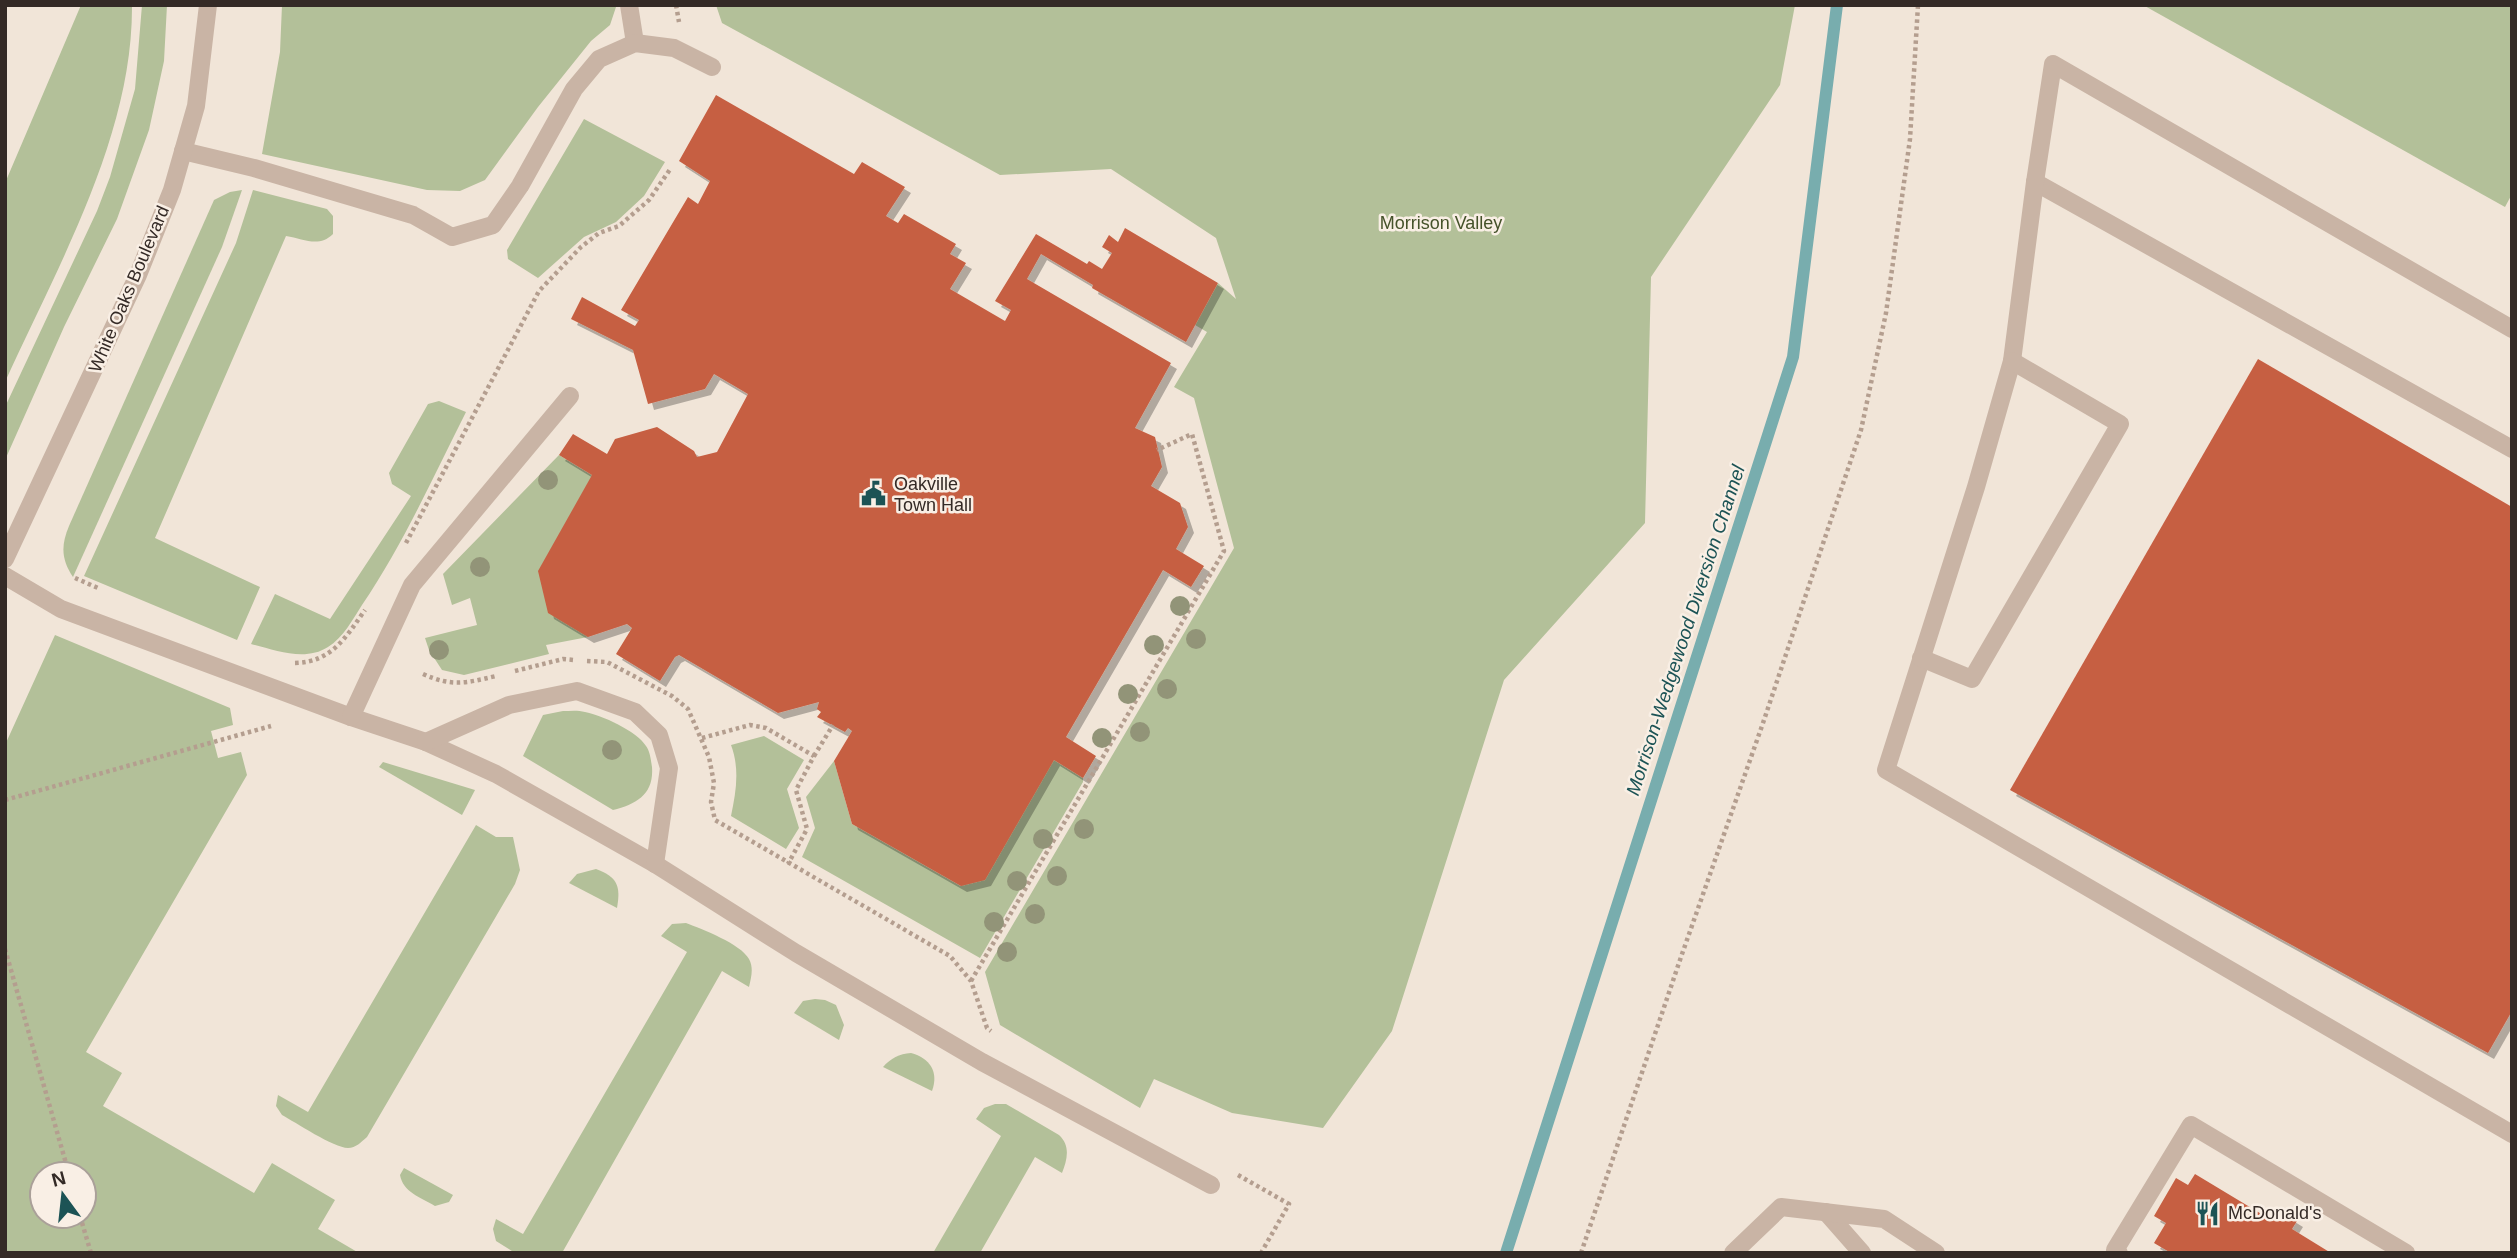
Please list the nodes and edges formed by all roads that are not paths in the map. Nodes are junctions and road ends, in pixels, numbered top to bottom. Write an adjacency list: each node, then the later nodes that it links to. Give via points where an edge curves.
1 (208, 5): 5 (street, White Oaks Boulevard, via 196,106)
2 (629, 5): 3 (street)
3 (635, 43): 4 (street, via 674,48); 5 (street, via 599,59 574,89 493,225 452,237 413,215 254,167)
4 (712, 67)
5 (183, 151): 11 (street, White Oaks Boulevard, via 138,275)
6 (2035, 182): 7 (street, via 2053,64); 8 (street); 10 (street)
7 (2512, 329)
8 (2012, 361): 13 (street); 13 (street, via 2120,424 1972,679)
9 (570, 396): 14 (street, via 412,585)
10 (2512, 449)
11 (5, 559)
12 (5, 576): 14 (street, via 61,609)
13 (1921, 658): 17 (street, via 1886,770)
14 (351, 717): 15 (street)
15 (426, 742): 16 (street, via 496,774); 16 (street, via 509,705 577,691 635,712 659,735 669,768)
16 (655, 864): 18 (street, via 970,1055)
17 (2510, 1127)
18 (1211, 1185)
19 (1826, 1212): 20 (street, via 1781,1207); 21 (street); 22 (street, via 1884,1219)
20 (1733, 1253)
21 (1862, 1253)
22 (1936, 1253)
23 (2119, 1253): 24 (street, via 2115,1250 2191,1125)
24 (2406, 1253)

